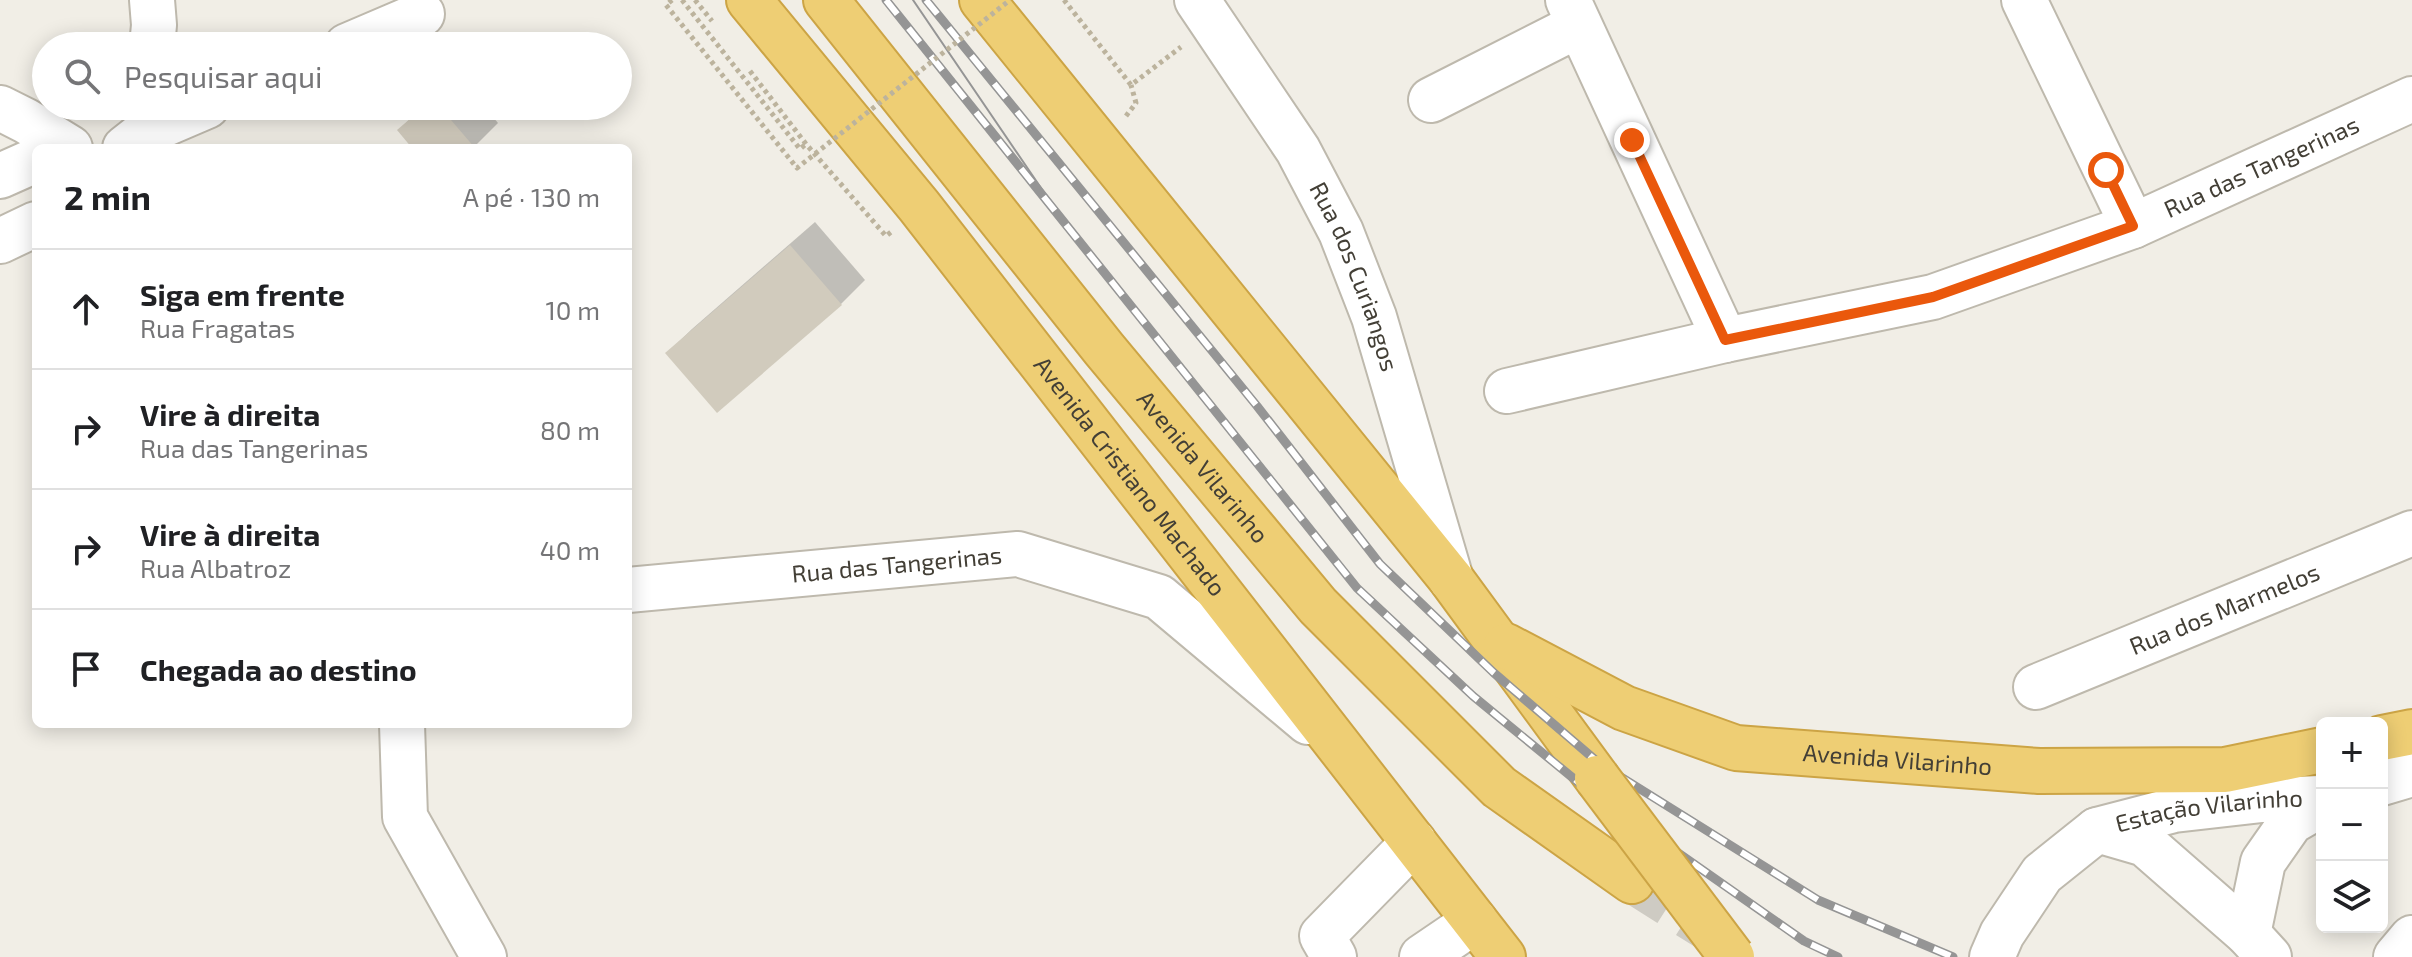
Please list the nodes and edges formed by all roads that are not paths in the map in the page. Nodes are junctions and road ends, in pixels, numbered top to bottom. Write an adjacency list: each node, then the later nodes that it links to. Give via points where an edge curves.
1 (152, 0): 9 (street)
2 (749, 0): 33 (highway, Avenida Cristiano Machado, via 919,206)
3 (826, 0): 40 (highway, Avenida Vilarinho, via 1104,349 1318,606 1499,787)
4 (982, 0): 25 (highway)
5 (2024, 0): 20 (street)
6 (1205, 12): 25 (street, Rua dos Curiangos, via 1298,150 1341,232 1374,317)
7 (1574, 12): 12 (street); 22 (street)
8 (422, 14): 10 (street)
9 (153, 32)
10 (380, 32)
11 (2412, 99): 20 (street, Rua das Tangerinas)
12 (1431, 100)
13 (0, 108): 16 (street)
14 (165, 120): 15 (street)
15 (138, 129)
16 (58, 144)
17 (32, 164): 18 (street)
18 (0, 176)
19 (32, 226): 21 (street)
20 (2133, 226): 22 (street, Rua das Tangerinas, via 1933,297)
21 (0, 241)
22 (1725, 340): 23 (street, Rua das Tangerinas)
23 (1507, 391)
24 (2412, 533): 28 (street, Rua dos Marmelos)
25 (1451, 579): 27 (highway)
26 (632, 590): 33 (street, Rua das Tangerinas, via 1018,554 1159,597)
27 (1495, 640): 32 (highway, Avenida Vilarinho, via 1624,708 1736,748 2039,771 2225,770); 48 (highway, bridge)
28 (2036, 687)
29 (402, 728): 45 (street, via 405,817)
30 (2412, 732): 31 (highway)
31 (2388, 737)
32 (2316, 751)
33 (1345, 753): 39 (highway, Avenida Cristiano Machado)
34 (2412, 774): 35 (street)
35 (2388, 781)
36 (2316, 798): 38 (street, Estação Vilarinho, via 2174,810)
37 (2316, 807): 43 (street, Estação Vilarinho, via 2291,822 2263,862)
38 (2097, 830): 43 (street, Estação Vilarinho, via 2145,844); 49 (street, Estação Vilarinho, via 2042,874)
39 (1414, 842): 41 (highway, Avenida Cristiano Machado); 44 (street)
40 (1632, 881)
41 (1475, 921): 46 (street); 47 (highway, Avenida Cristiano Machado)
42 (2412, 938): 50 (street)
43 (2258, 945)
44 (1328, 946)
45 (484, 957)
46 (1422, 957)
47 (1503, 957)
48 (1732, 957)
49 (1992, 957)
50 (2396, 957)

